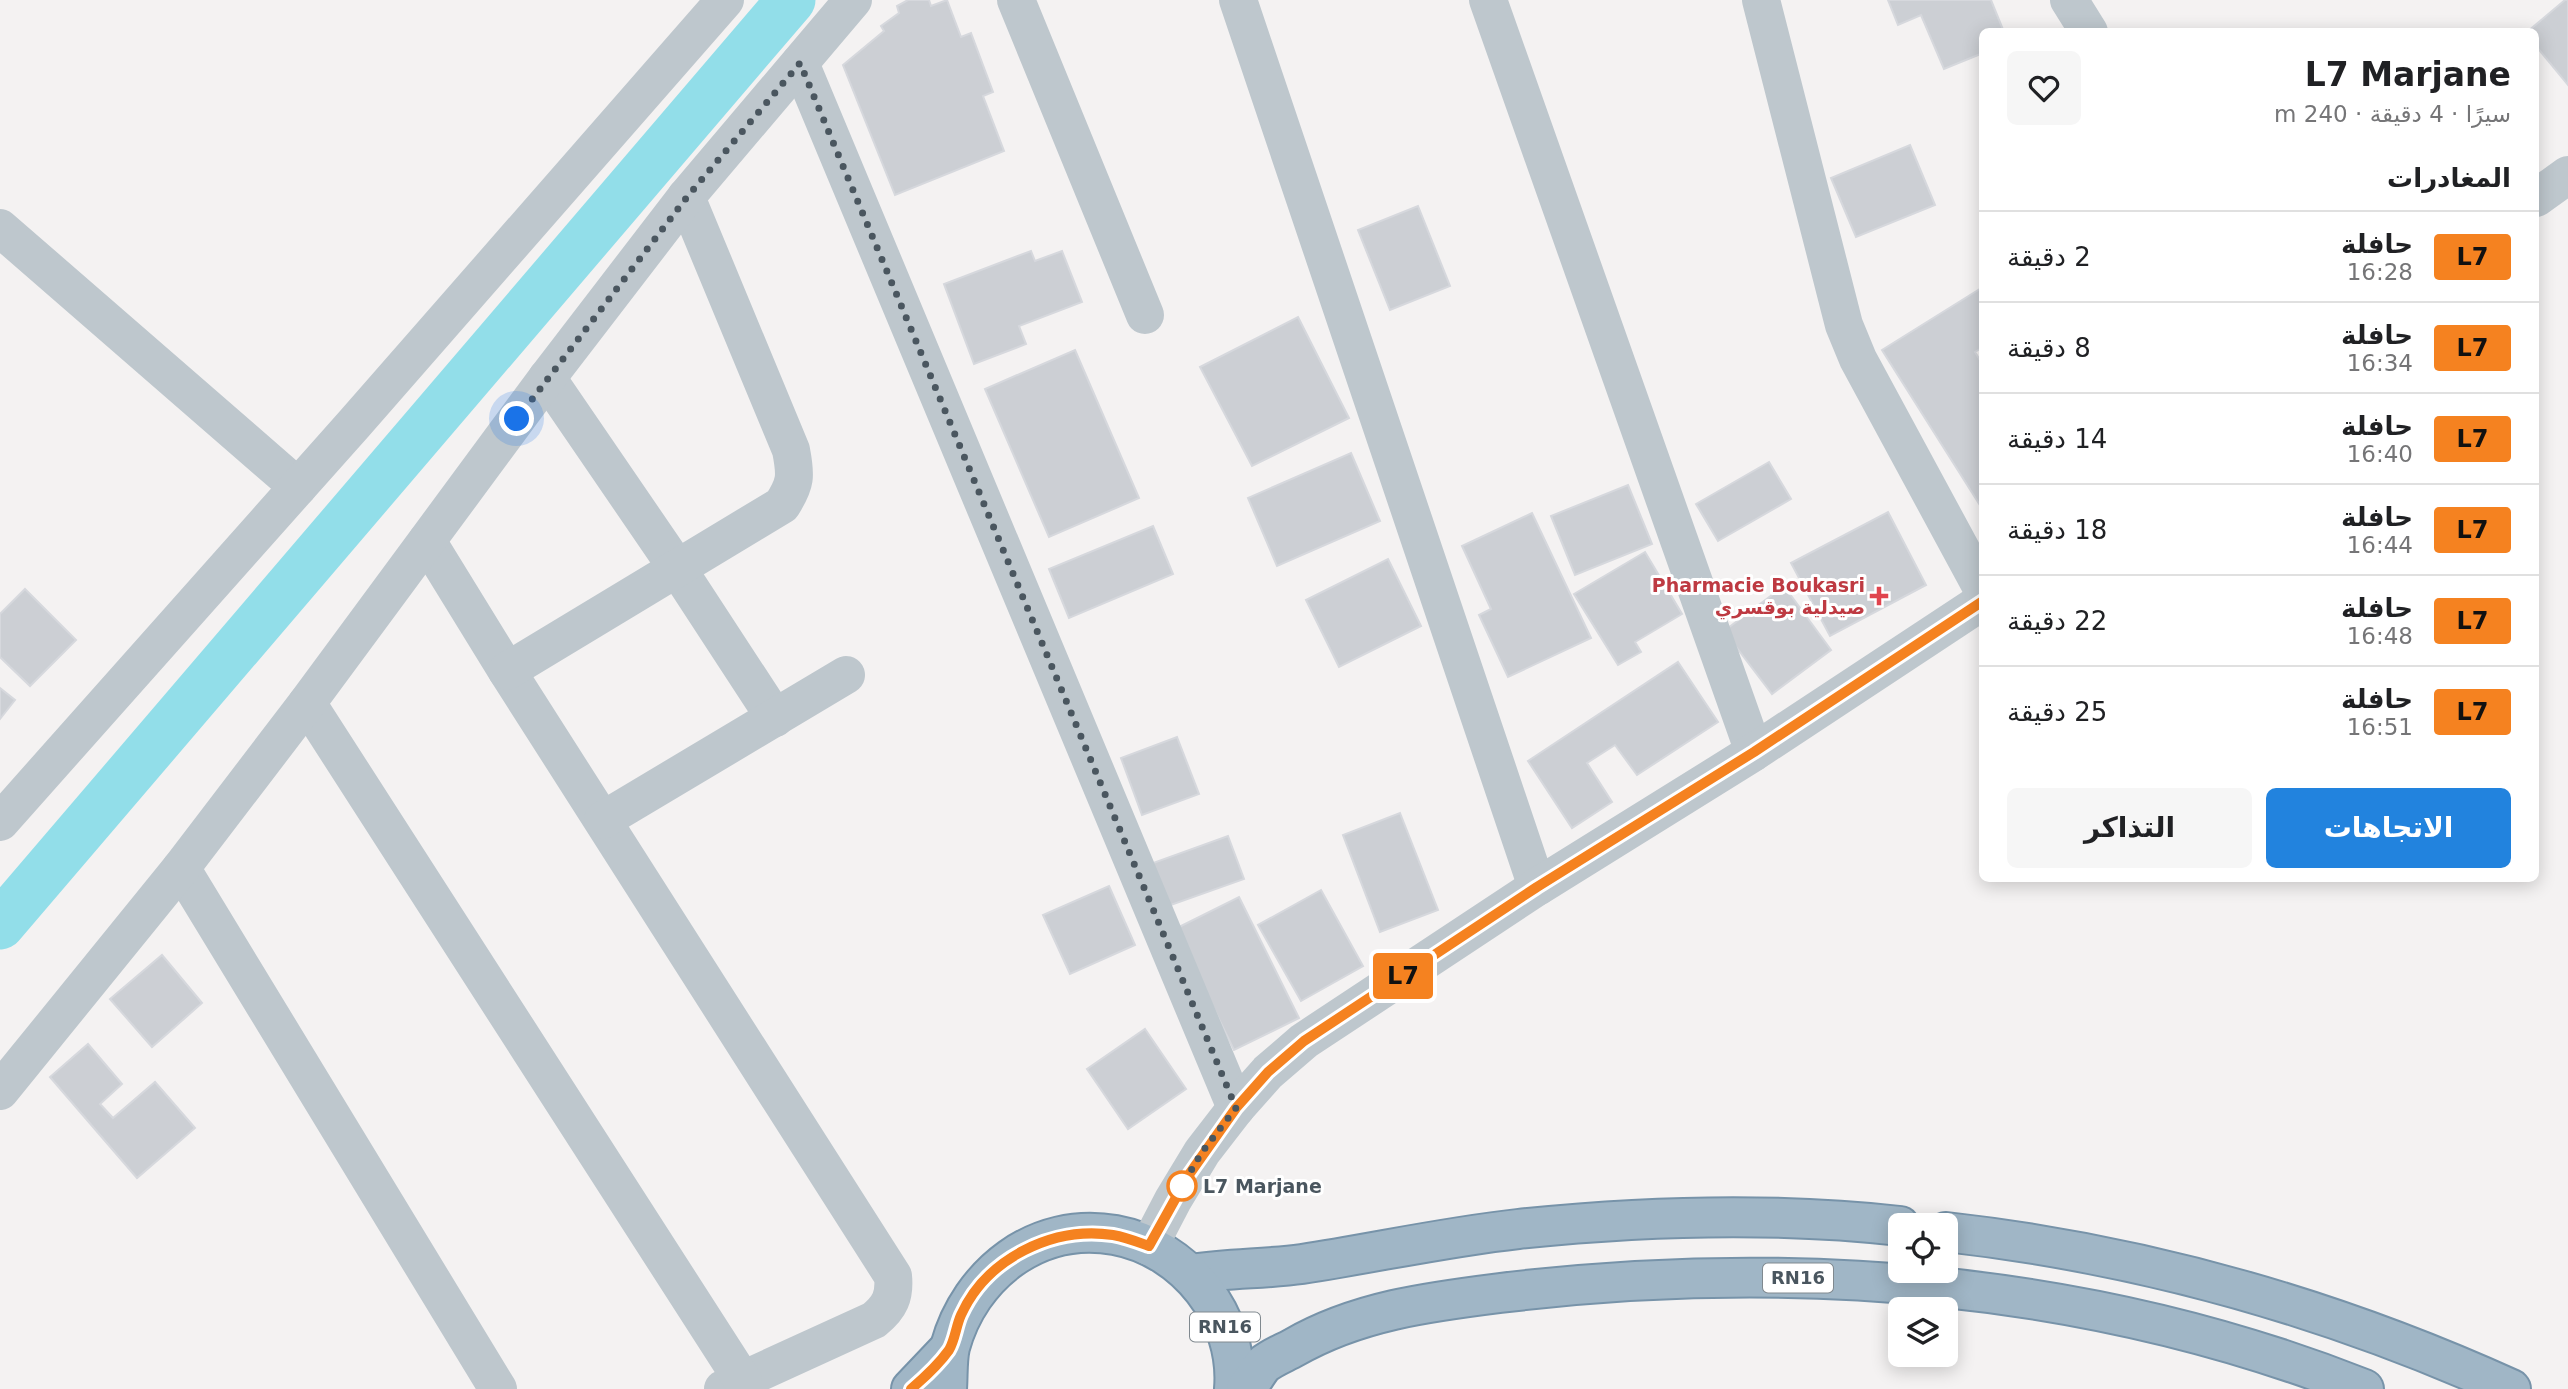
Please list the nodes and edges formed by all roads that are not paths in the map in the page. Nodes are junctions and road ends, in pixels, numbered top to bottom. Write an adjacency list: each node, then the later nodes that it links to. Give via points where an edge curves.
1 (725, 0): 16 (street)
2 (853, 0): 9 (street)
3 (1016, 0): 14 (street)
4 (1238, 0): 29 (street)
5 (1488, 0): 25 (street)
6 (1761, 0): 19 (street, via 1844,325)
7 (2069, 0): 8 (street)
8 (2086, 28)
9 (800, 63): 12 (street); 31 (street)
10 (2568, 175): 11 (street)
11 (2539, 196)
12 (687, 197): 15 (street); 18 (street, via 791,450 795,472 793,488 782,505)
13 (0, 228): 16 (street)
14 (1145, 315)
15 (547, 378): 17 (street); 18 (street)
16 (298, 487): 27 (street)
17 (427, 541): 21 (street); 23 (street)
18 (677, 568): 21 (street); 24 (street)
19 (1979, 583)
20 (1979, 604): 25 (street)
21 (507, 671): 26 (street)
22 (846, 675): 24 (street)
23 (307, 703): 28 (street); 37 (street)
24 (775, 718): 26 (street)
25 (1754, 752): 29 (street)
26 (603, 820): 37 (street, via 893,1276 891,1301 874,1320)
27 (0, 822)
28 (181, 868): 30 (street); 38 (street)
29 (1537, 887): 31 (street, via 1304,1041)
30 (0, 1091)
31 (1236, 1108): 34 (street, via 1202,1152)
32 (1888, 1225): 35 (highway, via 1705,1219 1611,1222 1425,1241 1270,1269)
33 (1958, 1233): 44 (highway, via 2081,1251 2264,1296 2443,1358)
34 (1149, 1246): 35 (highway, RN16); 36 (highway, RN16, via 1114,1235 1077,1233 1041,1241 1009,1259 981,1283 961,1314)
35 (1191, 1274): 41 (highway, RN16, via 1214,1302 1228,1336)
36 (949, 1349): 39 (highway, RN16); 40 (highway, RN16)
37 (733, 1385)
38 (498, 1389)
39 (911, 1389)
40 (947, 1389)
41 (1234, 1389)
42 (1246, 1389): 43 (highway, RN16, via 1264,1365 1312,1337 1415,1303 1586,1283 1757,1277 1928,1285 2127,1316 2225,1341)
43 (2364, 1389)
44 (2511, 1389)

